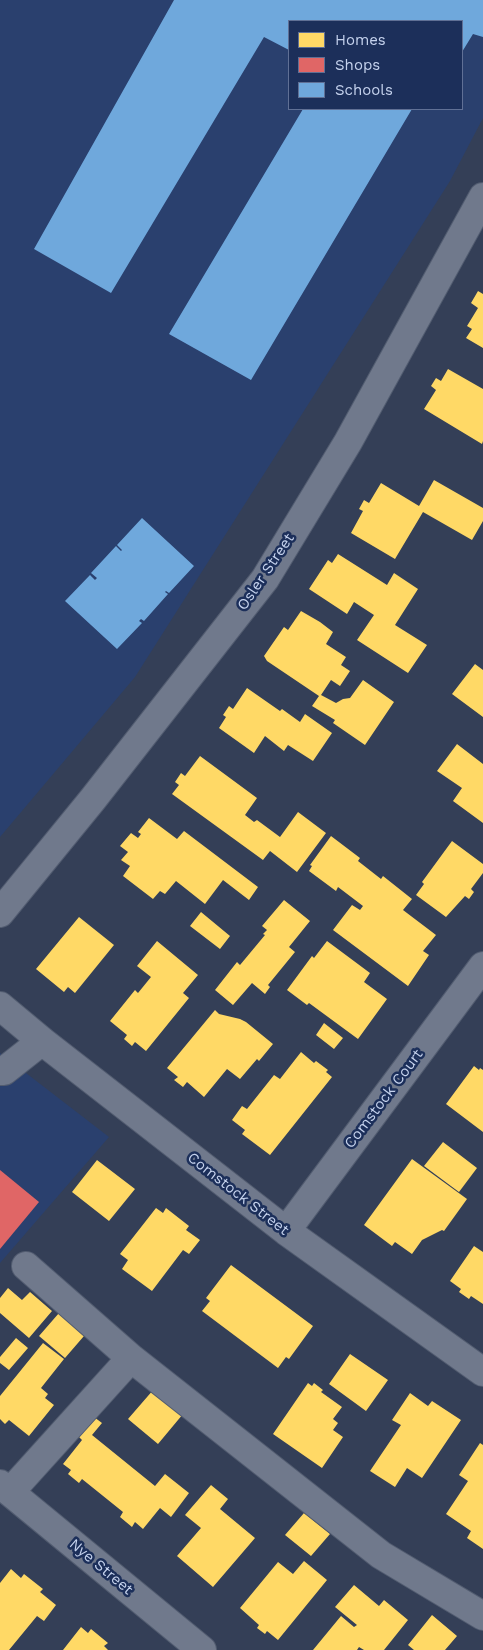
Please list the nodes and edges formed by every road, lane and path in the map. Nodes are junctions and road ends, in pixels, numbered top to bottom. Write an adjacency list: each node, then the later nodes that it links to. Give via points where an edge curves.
1 (483, 197): 2 (street, Osler Street, via 348,442 265,579)
2 (0, 913)
3 (483, 966): 7 (street, Comstock Court)
4 (0, 1006): 5 (street, Comstock Street)
5 (42, 1041): 6 (street); 7 (street, Comstock Street)
6 (0, 1071)
7 (286, 1231): 10 (street, Comstock Street)
8 (26, 1266): 9 (street)
9 (131, 1358): 11 (street); 12 (street, via 381,1555)
10 (483, 1372)
11 (5, 1488): 13 (street, Nye Street)
12 (483, 1616)
13 (202, 1650)

